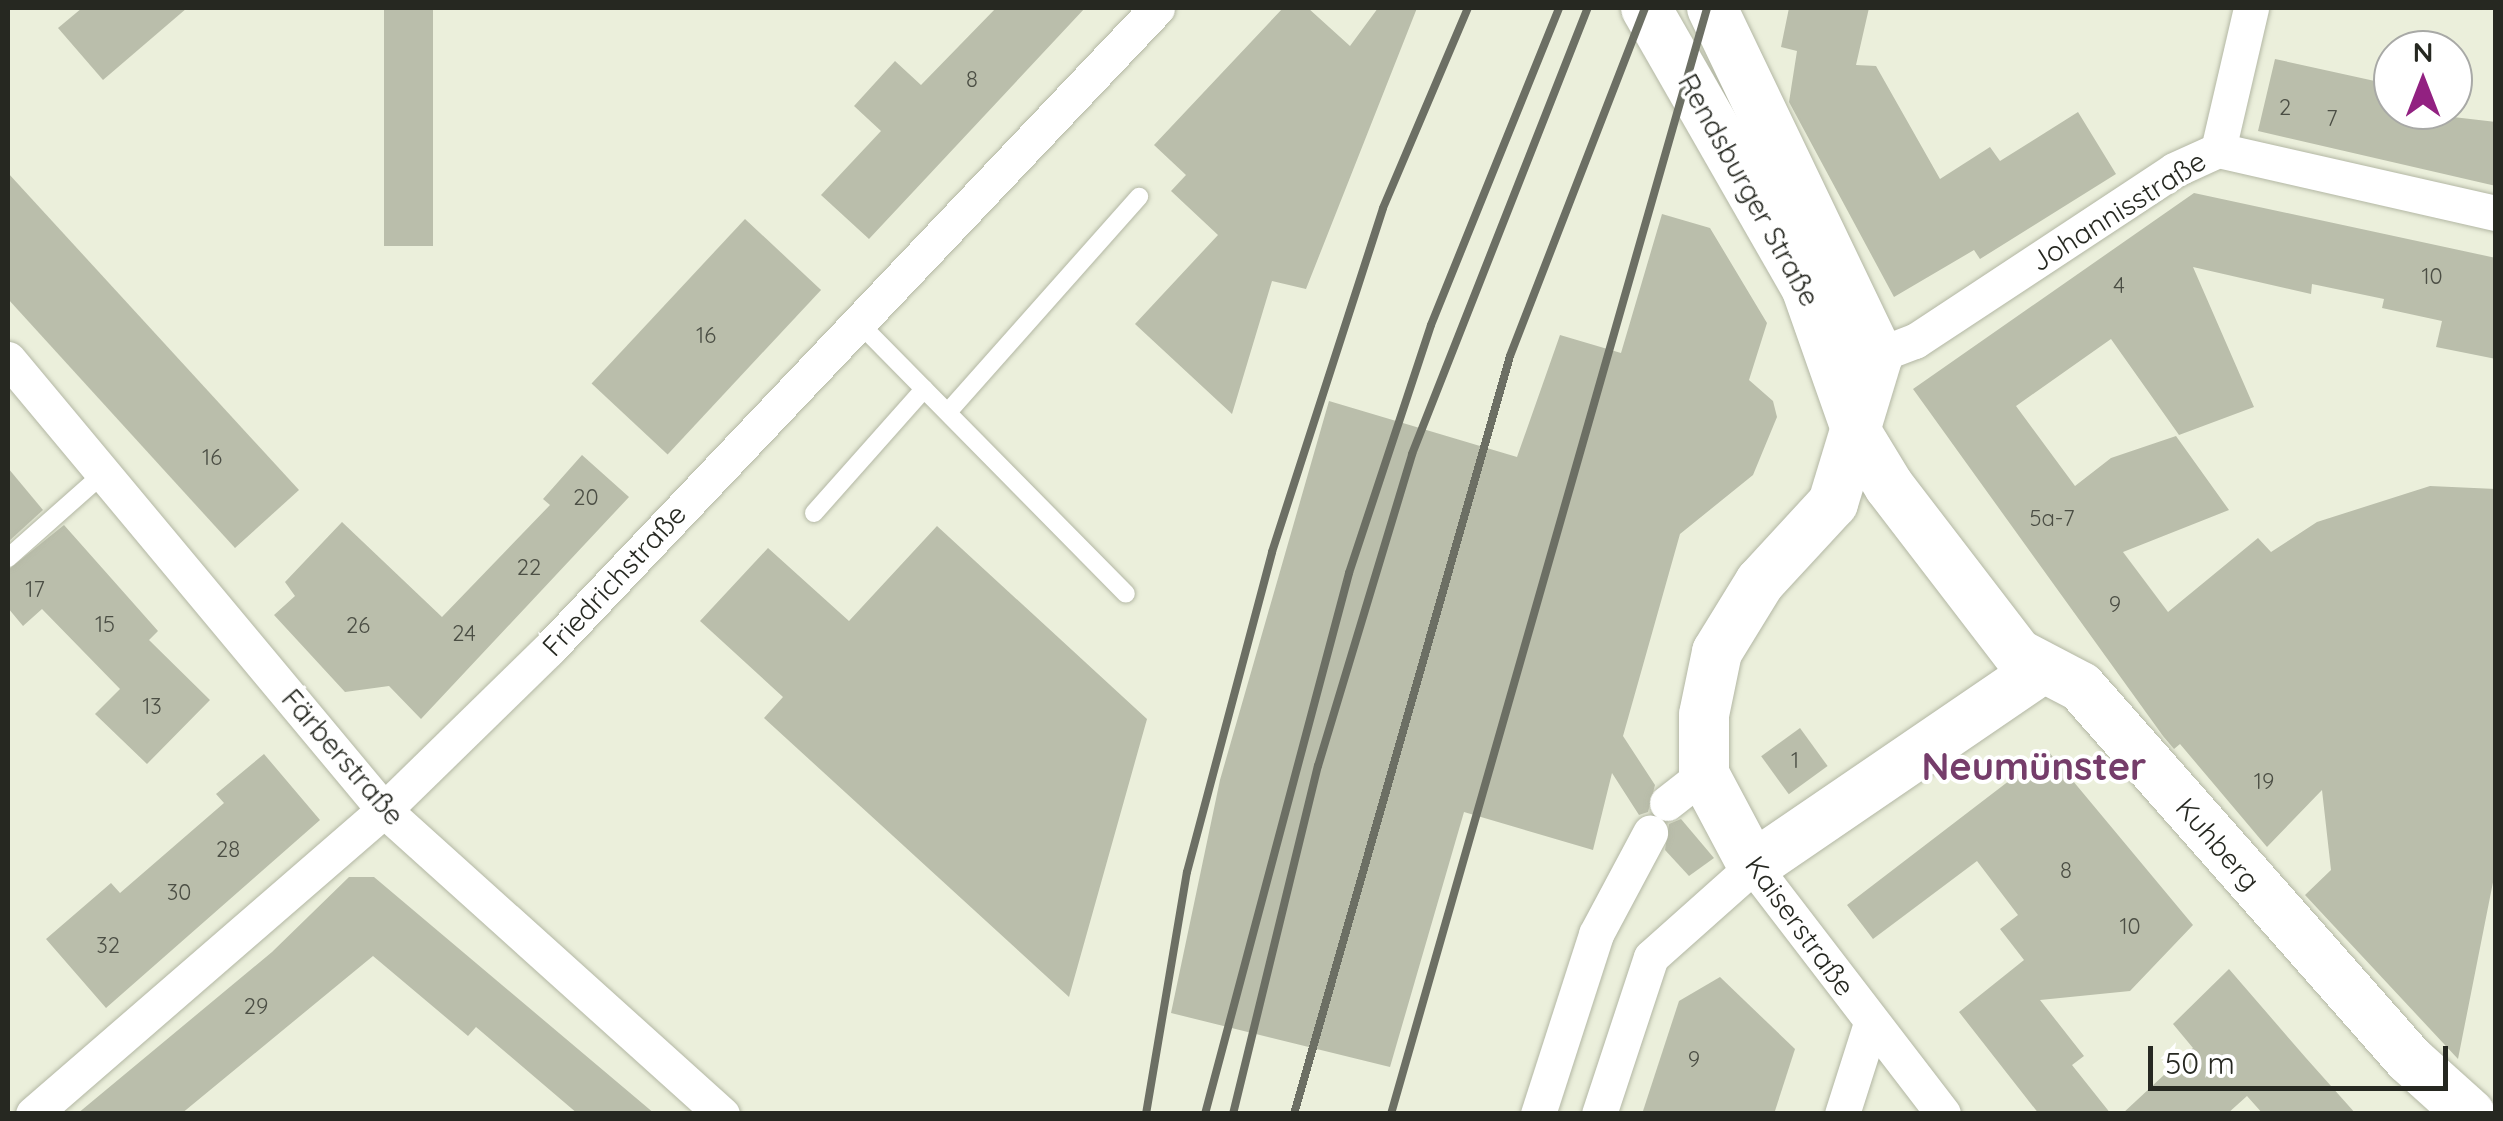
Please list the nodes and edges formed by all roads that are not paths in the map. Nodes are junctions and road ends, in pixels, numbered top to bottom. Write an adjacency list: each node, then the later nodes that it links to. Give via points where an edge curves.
1 (1157, 8): 8 (street, Friedrichstraße)
2 (1646, 8): 13 (street, Rendsburger Straße, via 1806,287)
3 (1712, 8): 9 (street, Rendsburger Straße)
4 (2251, 8): 5 (street)
5 (2218, 150): 7 (street, Johannisstraße); 9 (street, Johannisstraße, via 2174,170 1915,342)
6 (1139, 197): 12 (lane)
7 (2496, 213)
8 (859, 323): 11 (lane); 20 (street, Friedrichstraße)
9 (1878, 356): 13 (street)
10 (8, 358): 14 (street, Färberstraße)
11 (924, 389): 12 (lane); 15 (lane)
12 (948, 412): 17 (lane)
13 (1858, 436): 18 (street, Kuhberg, via 2018,654); 19 (street, via 1833,503 1730,621)
14 (102, 474): 16 (lane); 20 (street, Färberstraße)
15 (814, 513)
16 (8, 558)
17 (1126, 594)
18 (2043, 668): 21 (street); 30 (street, Kuhberg, via 2081,687 2410,1060)
19 (1674, 803): 21 (street, Kaiserstraße); 26 (street, via 1596,934)
20 (384, 810): 24 (street, Friedrichstraße); 25 (street, Färberstraße)
21 (1754, 866): 22 (street, Kaiserstraße); 27 (street, via 1651,957)
22 (1871, 1022): 28 (street, Kaiserstraße); 29 (street, Kaiserstraße)
23 (2496, 1104): 31 (street)
24 (32, 1114)
25 (722, 1114)
26 (1538, 1114)
27 (1600, 1114)
28 (1842, 1114)
29 (1944, 1114)
30 (2470, 1114)
31 (2490, 1114)

